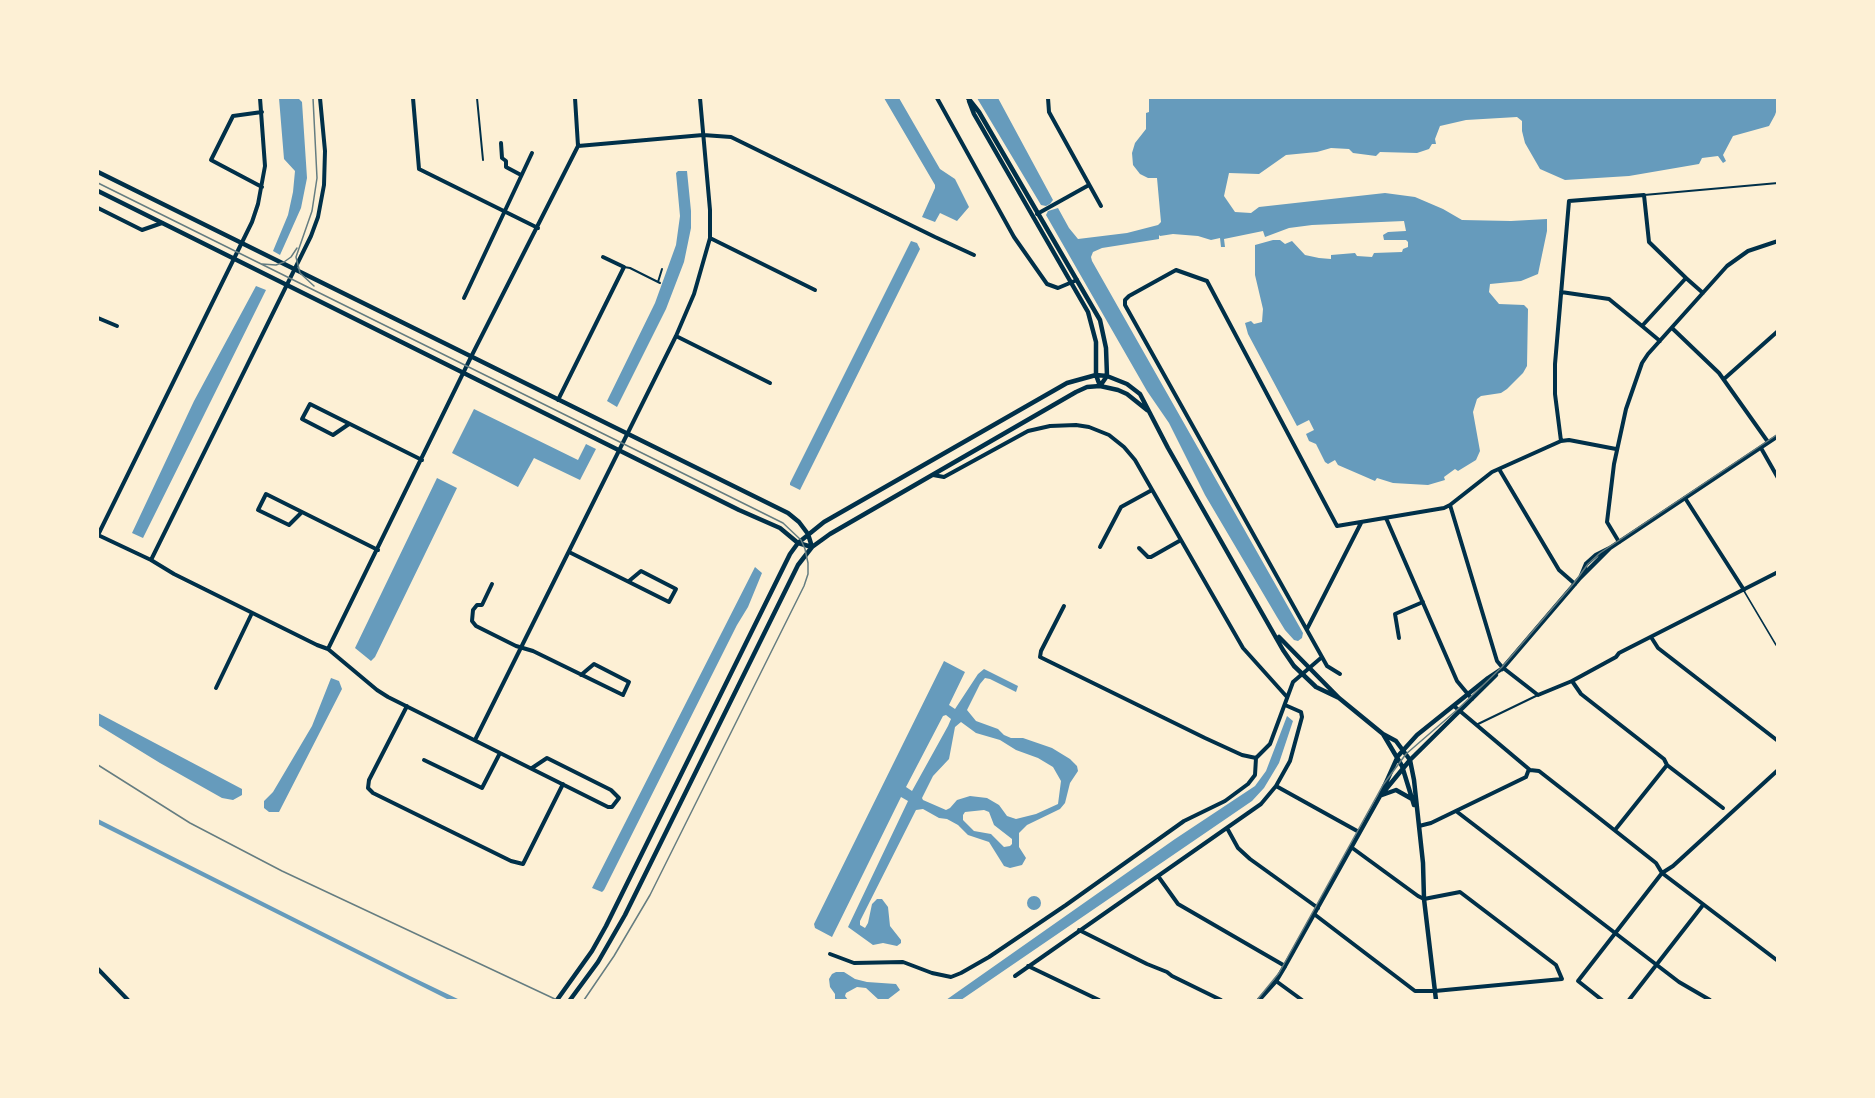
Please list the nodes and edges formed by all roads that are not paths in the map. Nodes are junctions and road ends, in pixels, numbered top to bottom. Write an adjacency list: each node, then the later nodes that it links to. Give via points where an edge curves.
1 (260, 98): 10 (street)
2 (320, 98): 37 (street, via 324,185 318,217)
3 (413, 98): 25 (street, via 419,169)
4 (477, 98): 15 (street)
5 (575, 98): 13 (street)
6 (700, 98): 11 (street)
7 (937, 98): 39 (street, via 1014,237 1047,284 1058,288)
8 (968, 98): 26 (street)
9 (1048, 98): 19 (street, via 1049,112)
10 (262, 112): 20 (street); 20 (street, via 233,116 211,160)
11 (704, 135): 13 (street); 29 (street); 32 (street, via 731,137)
12 (501, 143): 17 (street, via 506,167)
13 (578, 146): 28 (street)
14 (532, 153): 17 (street)
15 (483, 160)
16 (98, 172): 31 (street)
17 (521, 175): 25 (street)
18 (1778, 183): 22 (street)
19 (1089, 185): 23 (street); 26 (street)
20 (262, 187): 31 (street)
21 (98, 191): 27 (street)
22 (1644, 195): 38 (street, via 1648,242); 42 (street, via 1569,201)
23 (1101, 206)
24 (98, 208): 27 (street, via 142,231)
25 (504, 211): 28 (street); 44 (street)
26 (1038, 214): 39 (street)
27 (162, 223): 34 (street)
28 (538, 228): 52 (street)
29 (710, 238): 41 (street); 50 (street, via 694,294)
30 (1778, 241): 43 (street, via 1737,258)
31 (241, 244): 34 (street); 37 (street)
32 (974, 255)
33 (603, 256): 35 (street)
34 (234, 258): 40 (street); 80 (street)
35 (624, 267): 36 (street, via 659,283); 59 (street)
36 (662, 269)
37 (295, 270): 40 (street); 52 (street)
38 (1686, 278): 43 (street); 47 (street)
39 (1074, 282): 54 (street, via 1093,324); 55 (street, via 1100,321)
40 (288, 285): 53 (street); 89 (street)
41 (815, 290)
42 (1561, 292): 47 (street, via 1609,299); 64 (street, via 1555,364)
43 (1703, 293): 48 (street)
44 (464, 298)
45 (98, 318): 46 (street)
46 (117, 326)
47 (1642, 326): 51 (street)
48 (1671, 328): 51 (street); 56 (street)
49 (1778, 331): 56 (street)
50 (676, 336): 57 (street); 62 (street)
51 (1660, 341): 68 (street, via 1638,373)
52 (471, 357): 53 (street); 59 (street)
53 (464, 373): 67 (street); 69 (street)
54 (1096, 375): 55 (street); 58 (street); 79 (street, via 1067,383)
55 (1107, 376): 58 (street); 60 (street, via 1135,389)
56 (1724, 379): 65 (street)
57 (770, 383)
58 (1100, 386): 60 (street, via 1127,394); 71 (street, via 1076,392)
59 (558, 400): 62 (street)
60 (1147, 410): 99 (street)
61 (349, 424): 61 (street, via 310,404 302,419 333,435); 69 (street)
62 (626, 433): 67 (street); 79 (street, via 788,513)
63 (1778, 436): 65 (street)
64 (1561, 441): 68 (street); 70 (street)
65 (1768, 442): 66 (street)
66 (1761, 448): 72 (street); 74 (street)
67 (618, 449): 83 (street, via 780,528); 88 (street)
68 (1616, 449): 82 (street, via 1607,522)
69 (422, 460): 87 (street)
70 (1499, 469): 75 (street); 92 (street, via 1558,570)
71 (932, 475): 73 (street, via 944,477 1028,431 1076,425 1098,430 1116,440 1135,460); 85 (street)
72 (1778, 478)
73 (1152, 490): 81 (street); 84 (street, via 1121,507)
74 (1685, 498): 82 (street); 94 (street)
75 (1450, 506): 77 (street); 106 (street, via 1497,661)
76 (301, 513): 76 (street, via 266,494 258,510 289,525); 87 (street)
77 (1386, 518): 78 (street); 95 (street)
78 (1362, 523): 98 (street); 98 (street, via 1337,526 1207,281 1176,270 1125,300)
79 (808, 534): 83 (street); 85 (street)
80 (98, 535): 89 (street)
81 (1181, 540): 86 (street, via 1148,557); 114 (street, via 1243,648)
82 (1619, 542): 92 (street)
83 (798, 543): 85 (street); 166 (street, via 606,926)
84 (1100, 547)
85 (812, 548): 167 (street, via 798,565 620,925)
86 (1139, 548)
87 (378, 550): 104 (street)
88 (568, 552): 91 (street); 103 (street)
89 (151, 560): 97 (street)
90 (1778, 572): 94 (street)
91 (628, 581): 91 (street, via 641,571 676,589 669,602)
92 (1577, 582): 106 (street)
93 (492, 584): 103 (street, via 482,605 473,610 472,621)
94 (1744, 590): 100 (street); 102 (lane)
95 (1423, 602): 101 (street, via 1395,614); 115 (street, via 1457,681)
96 (1064, 606): 128 (street, via 1040,657 1205,738)
97 (252, 613): 104 (street); 112 (street)
98 (1307, 629): 105 (street)
99 (1277, 635): 107 (street); 108 (street, via 1283,650)
100 (1651, 637): 111 (street); 124 (street, via 1658,648)
101 (1399, 638)
102 (1776, 645)
103 (522, 646): 110 (street); 123 (street)
104 (328, 649): 118 (street, via 377,690)
105 (1322, 657): 107 (street); 109 (street, via 1327,666)
106 (1503, 668): 113 (street); 115 (street)
107 (1309, 669): 108 (street); 116 (street)
108 (1302, 674): 114 (street, via 1293,682); 116 (street, via 1316,687)
109 (1340, 674)
110 (581, 675): 110 (street, via 594,664 629,682 623,695)
111 (1572, 681): 113 (street); 131 (street, via 1581,694 1664,758)
112 (216, 688)
113 (1539, 695): 121 (street)
114 (1287, 697): 117 (street)
115 (1470, 697): 119 (street); 120 (street)
116 (1339, 698): 122 (street)
117 (1285, 705): 128 (street, via 1270,744); 137 (street, via 1301,712 1302,717 1290,761)
118 (407, 706): 123 (street); 136 (street, via 369,780 368,788 373,793 523,864)
119 (1454, 706): 120 (street); 125 (street)
120 (1460, 710): 121 (street); 130 (street)
121 (1476, 725): 134 (street)
122 (1383, 734): 125 (street); 127 (street)
123 (475, 740): 126 (street)
124 (1778, 741)
125 (1403, 749): 127 (street); 130 (street)
126 (500, 753): 129 (street, via 482,788); 132 (street)
127 (1398, 756): 133 (street); 138 (street)
128 (1256, 758): 156 (street, via 1255,775 1225,801 1184,821 989,957 951,977 903,962 854,963)
129 (424, 760)
130 (1410, 760): 133 (street); 142 (street)
131 (1667, 765): 140 (street); 145 (street)
132 (532, 768): 136 (street); 136 (street, via 548,758 611,789 619,798 608,807)
133 (1403, 768): 138 (street); 139 (street)
134 (1530, 769): 141 (street, via 1526,777); 145 (street, via 1539,771)
135 (1778, 771): 148 (street)
136 (563, 784)
137 (1276, 786): 144 (street, via 1261,804); 146 (street)
138 (1380, 796): 139 (street, via 1396,790); 146 (street)
139 (1412, 799): 142 (street)
140 (1723, 808)
141 (1456, 811): 143 (street); 155 (street)
142 (1417, 819): 143 (street)
143 (1418, 826): 150 (street)
144 (1227, 828): 149 (street); 152 (street, via 1238,848 1250,859)
145 (1615, 830): 148 (street, via 1656,863)
146 (1359, 832): 147 (street)
147 (1351, 847): 150 (street); 152 (street)
148 (1662, 873): 151 (street); 155 (street)
149 (1158, 876): 154 (street); 160 (street, via 1178,904)
150 (1424, 899): 164 (street); 164 (street, via 1460,892 1556,965 1562,979)
151 (1703, 905): 157 (street); 158 (street)
152 (1317, 908): 153 (street)
153 (1314, 914): 160 (street); 164 (street, via 1415,991)
154 (1079, 930): 159 (street); 169 (street)
155 (1616, 934): 158 (street); 173 (street, via 1578,981)
156 (830, 954)
157 (1778, 961)
158 (1657, 964): 174 (street); 175 (street)
159 (1028, 966): 162 (street); 168 (street)
160 (1285, 966): 163 (street)
161 (98, 969): 165 (street)
162 (1015, 975)
163 (1276, 981): 170 (street); 171 (street)
164 (1435, 991): 172 (street)
165 (128, 1000)
166 (557, 1000)
167 (570, 1000)
168 (1099, 1000)
169 (1221, 1000)
170 (1258, 1000)
171 (1302, 1000)
172 (1436, 1000)
173 (1602, 1000)
174 (1629, 1000)
175 (1710, 1000)

